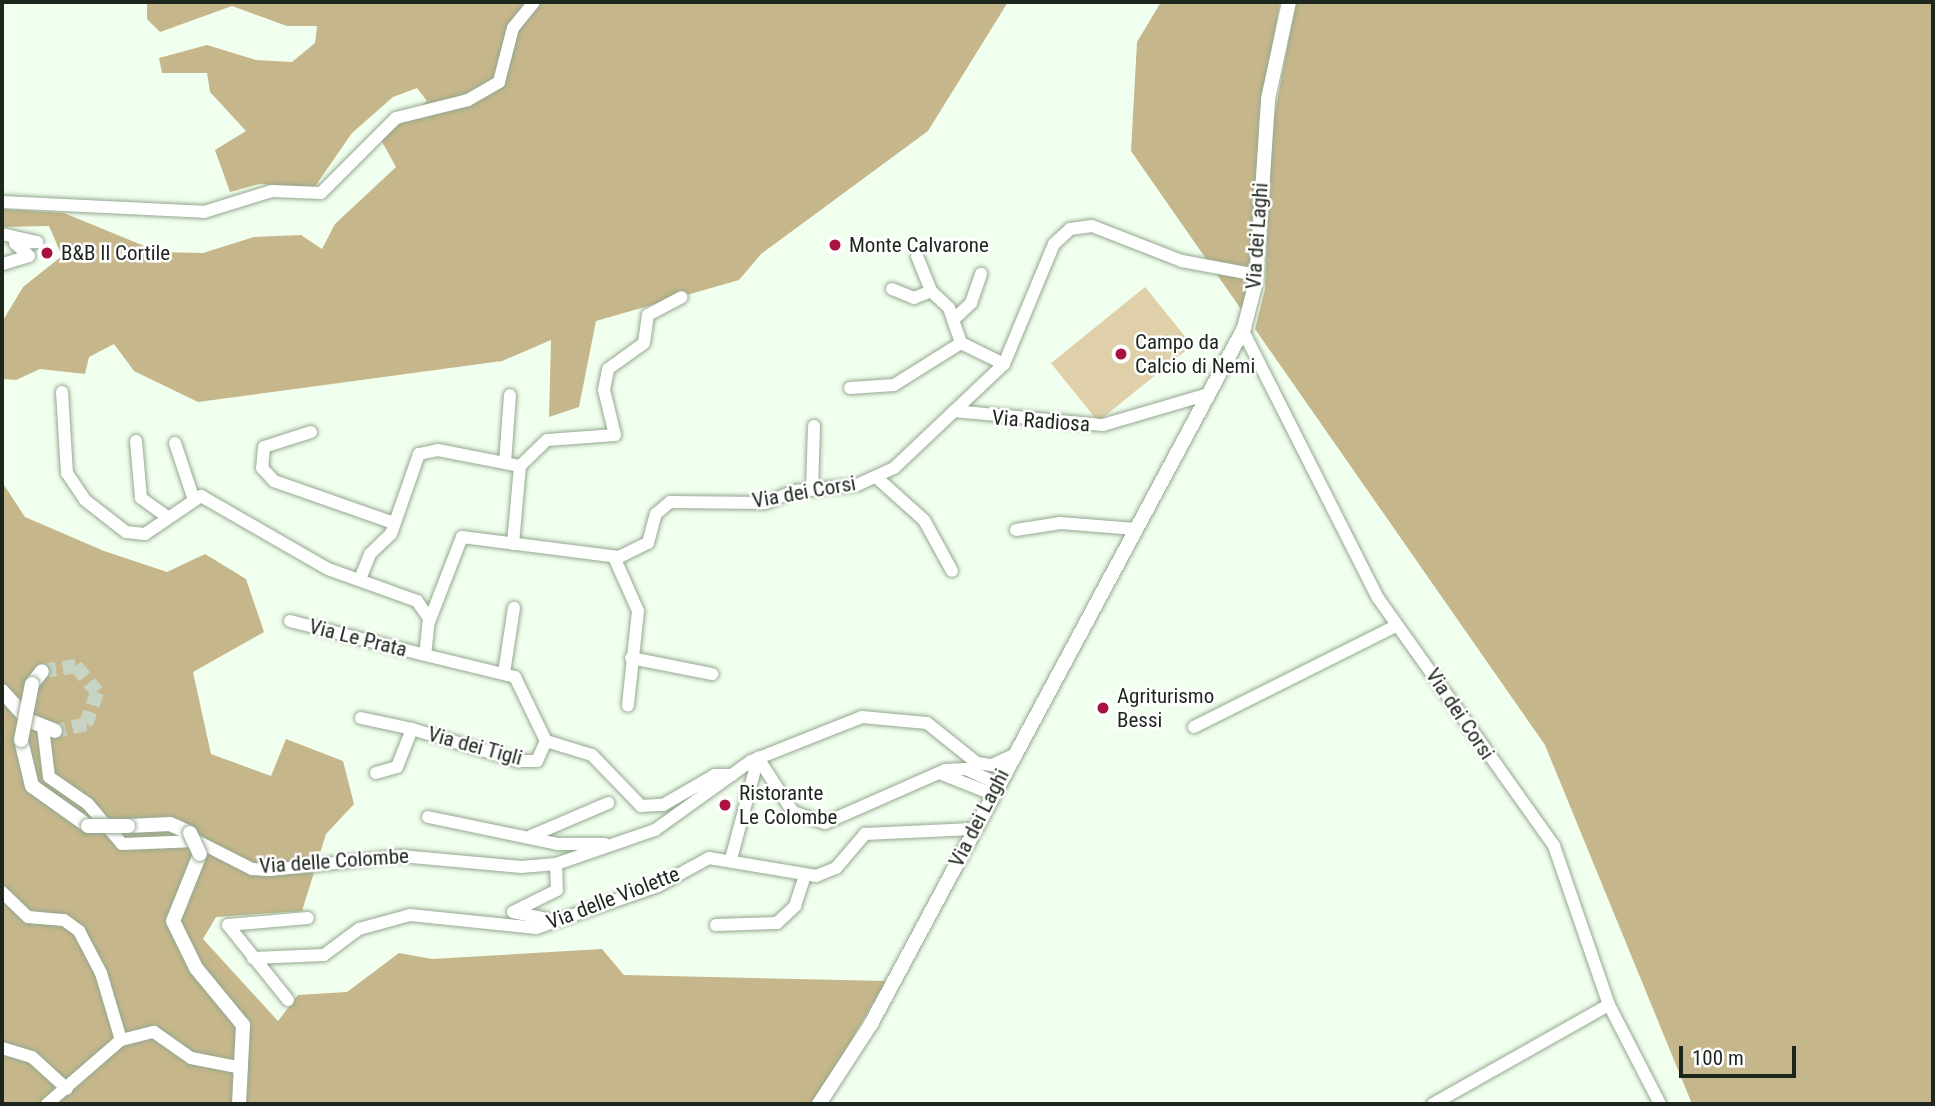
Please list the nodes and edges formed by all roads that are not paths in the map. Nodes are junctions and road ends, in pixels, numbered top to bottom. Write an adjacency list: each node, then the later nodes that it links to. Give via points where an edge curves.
1 (534, 2): 3 (street, via 513,28 499,82 468,100 396,118 326,191 268,191 208,212)
2 (1289, 2): 8 (main road, Via dei Laghi, via 1265,121)
3 (2, 202)
4 (2, 234): 6 (street, via 37,242 15,243 28,257)
5 (917, 257): 10 (street)
6 (2, 264)
7 (981, 274): 12 (street, via 971,303)
8 (1257, 275): 13 (main road, Via dei Laghi); 15 (street, Via dei Corsi, via 1176,259 1092,226 1074,227 1054,244)
9 (892, 289): 10 (street, via 914,298)
10 (931, 291): 12 (street)
11 (682, 297): 26 (street, via 649,313 644,343 608,369 604,390 615,435 547,440)
12 (953, 320): 14 (street)
13 (1243, 331): 18 (main road, Via dei Laghi); 41 (street, Via dei Corsi)
14 (961, 343): 15 (street); 16 (street, via 894,385)
15 (1004, 364): 20 (street, Via dei Corsi)
16 (850, 388)
17 (62, 392): 30 (street, via 65,466 83,498 135,536)
18 (1208, 394): 20 (street, Via Radiosa, via 1103,425); 32 (main road, Via dei Laghi)
19 (510, 396): 25 (street)
20 (954, 411): 27 (street, Via dei Corsi, via 913,454)
21 (814, 426): 28 (street)
22 (311, 432): 31 (street, via 264,447 262,468 274,481)
23 (136, 441): 30 (street, via 139,495)
24 (175, 443): 29 (street)
25 (505, 463): 26 (street); 31 (street, via 422,452)
26 (520, 466): 34 (street)
27 (876, 477): 28 (street, Via dei Corsi); 36 (street, via 920,515)
28 (813, 490): 35 (street, Via dei Corsi, via 765,503 670,502 658,512 648,543)
29 (193, 497): 30 (street); 37 (street, via 205,497 328,569)
30 (166, 516)
31 (394, 523): 37 (street)
32 (1136, 529): 33 (street, via 1060,523); 54 (main road, Via dei Laghi)
33 (1016, 530)
34 (513, 544): 35 (street, Via dei Corsi); 40 (street, Via dei Corsi, via 459,539 438,613)
35 (614, 557): 43 (street, via 637,604)
36 (952, 571)
37 (360, 579): 40 (street, via 419,602)
38 (514, 608): 45 (street)
39 (290, 621): 42 (street, Via Le Prata)
40 (429, 622): 42 (street)
41 (1396, 626): 50 (street); 76 (street, Via dei Corsi, via 1554,846)
42 (425, 655): 45 (street, Via Le Prata)
43 (631, 658): 46 (street); 48 (street)
44 (40, 673): 79 (main road, bridge, via 23,710 21,740 32,786 88,826 173,824 190,833 200,854 174,905 174,923 200,973 241,1019)
45 (504, 673): 53 (street, via 525,687)
46 (712, 674)
47 (2, 691): 51 (main road)
48 (628, 705)
49 (361, 718): 52 (street)
50 (1194, 727)
51 (49, 729): 68 (street, Via delle Colombe, via 49,777 88,804 125,846 187,840 252,869 270,870 401,856 521,867)
52 (412, 729): 53 (street, Via dei Tigli, via 517,761 537,761); 57 (street, Via dei Tigli, via 397,768)
53 (546, 741): 58 (street, via 592,755 646,807 667,803 715,775)
54 (1011, 756): 56 (street, via 992,765); 59 (main road, Via dei Laghi)
55 (758, 758): 56 (street, Via delle Colombe, via 839,723 883,715 931,725); 58 (street, Via delle Colombe); 59 (street, via 793,812 825,823 937,774 961,769); 67 (street)
56 (977, 764): 59 (street, Via delle Colombe)
57 (376, 773)
58 (732, 775): 65 (street, Via delle Colombe, via 670,822)
59 (995, 785): 63 (main road, Via dei Laghi)
60 (608, 803): 62 (street)
61 (428, 817): 64 (street)
62 (558, 828): 64 (street); 66 (street)
63 (972, 829): 69 (street, via 865,834 833,871); 83 (main road, Via dei Laghi, via 871,1024)
64 (520, 836): 66 (street)
65 (623, 844): 66 (street); 68 (street, Via delle Colombe)
66 (563, 845)
67 (732, 859): 69 (street); 72 (street, Via delle Violette, via 705,860 658,886)
68 (556, 864): 72 (street, via 557,890 513,912)
69 (805, 876): 73 (street, via 794,906 777,923)
70 (2, 892): 77 (street, via 27,917 64,920 79,932 101,973)
71 (308, 918): 74 (street, via 229,923)
72 (557, 921): 74 (street, Via delle Violette, via 515,929 456,916 404,915 351,933 324,956)
73 (716, 925)
74 (253, 958): 75 (street)
75 (288, 1000)
76 (1609, 1005): 84 (street); 85 (street, Via dei Corsi)
77 (121, 1040): 79 (street, via 154,1032 191,1058); 80 (street)
78 (2, 1048): 80 (street, via 32,1057)
79 (242, 1068): 82 (main road)
80 (66, 1089): 81 (street)
81 (47, 1104)
82 (239, 1104)
83 (819, 1104)
84 (1433, 1104)
85 (1660, 1104)

